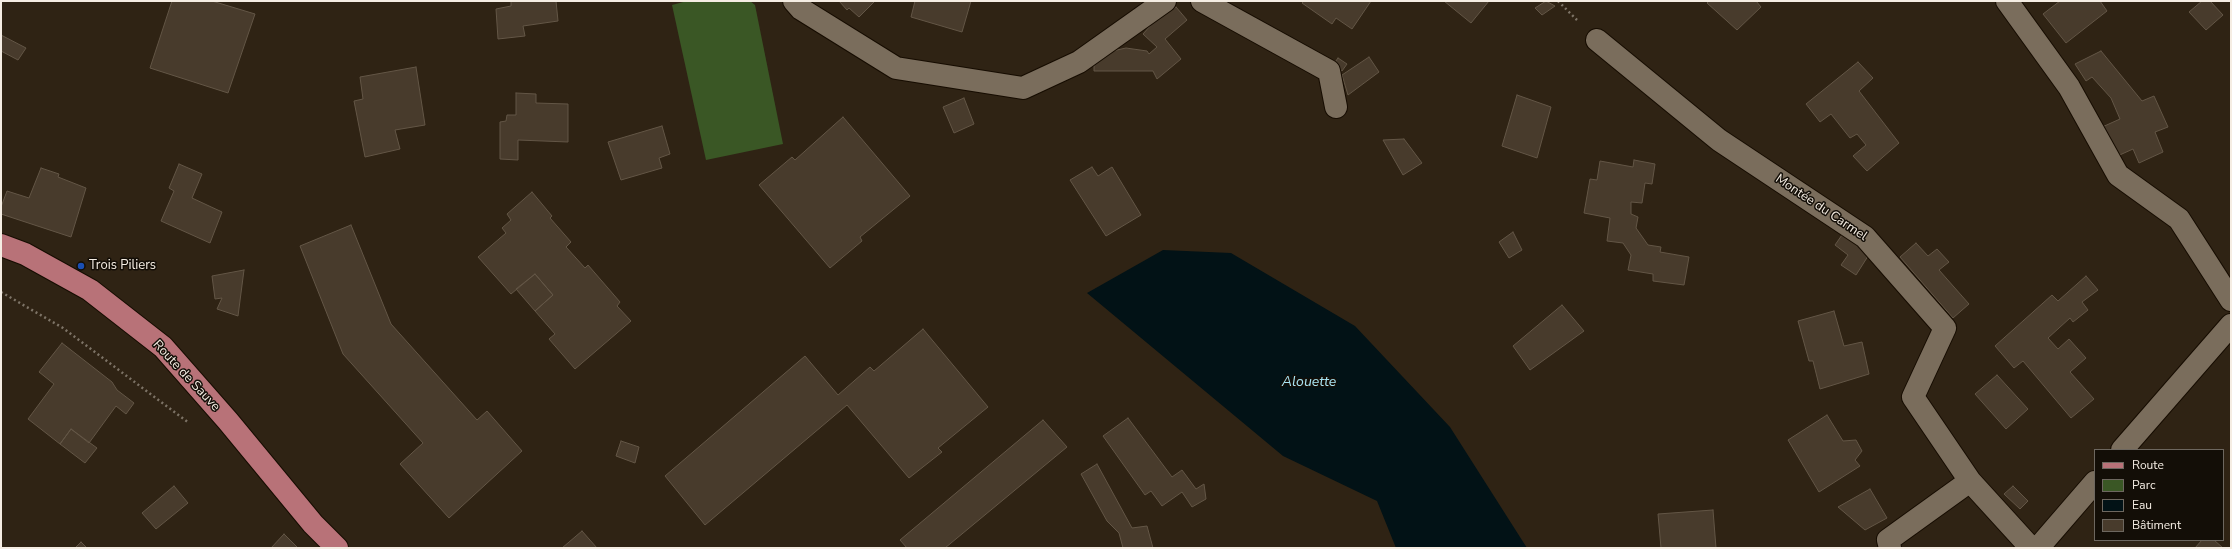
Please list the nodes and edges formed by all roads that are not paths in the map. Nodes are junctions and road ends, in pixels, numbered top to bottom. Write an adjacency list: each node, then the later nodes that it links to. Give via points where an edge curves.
1 (794, 1): 2 (street, via 801,9 896,68 1023,88 1079,62)
2 (1165, 1)
3 (1202, 1): 6 (street, via 1329,71)
4 (2007, 1): 8 (street, via 2069,87 2118,175 2179,219)
5 (1597, 40): 11 (street, Montée du Carmel, via 1719,140 1865,237 1945,328 1913,397)
6 (1336, 107)
7 (1, 245): 13 (main road, Route de Sauve, via 25,254 90,290 163,347 313,524)
8 (2231, 300)
9 (2231, 325): 10 (street)
10 (2123, 449)
11 (1970, 481): 14 (street, via 1888,540); 15 (street, Montée du Carmel)
12 (2094, 483): 16 (street)
13 (337, 548)
14 (1890, 548)
15 (2031, 548)
16 (2038, 548)

